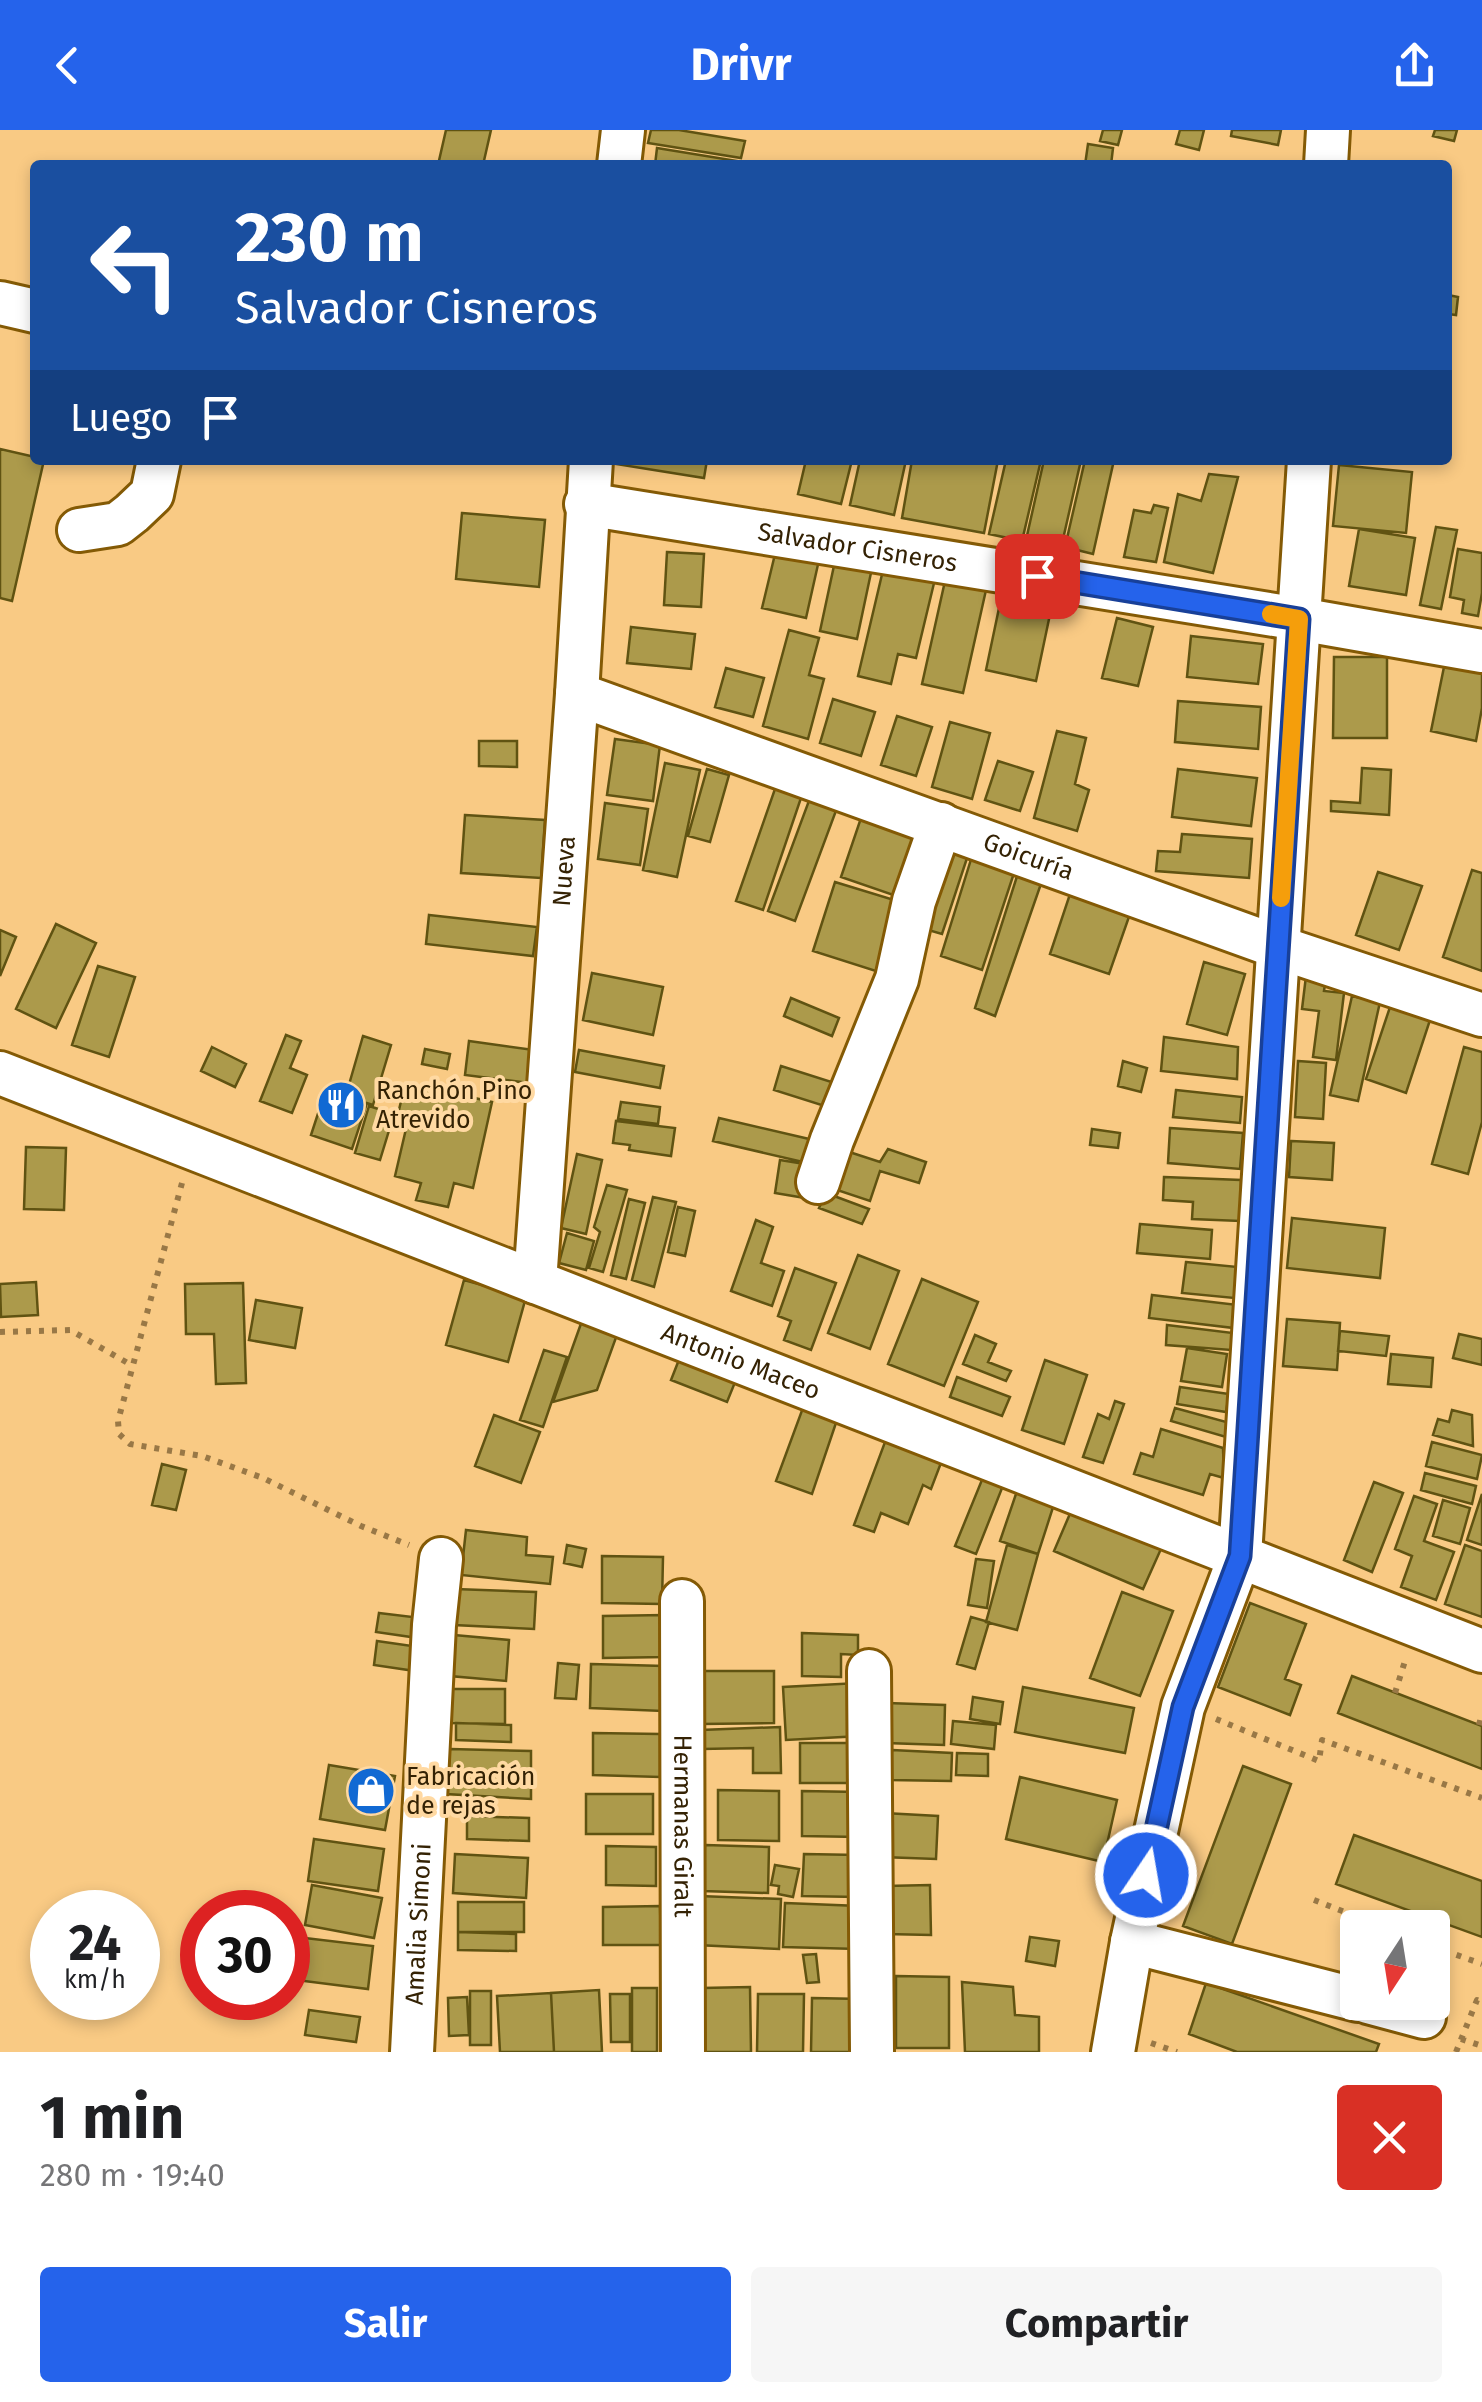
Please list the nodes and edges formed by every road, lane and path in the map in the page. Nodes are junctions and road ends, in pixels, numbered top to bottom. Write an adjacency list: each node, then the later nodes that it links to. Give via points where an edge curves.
1 (622, 130): 3 (street)
2 (1328, 130): 4 (street)
3 (619, 160)
4 (1326, 160)
5 (0, 303): 6 (street)
6 (30, 310)
7 (158, 465): 11 (street, via 152,494 118,524)
8 (590, 465): 10 (street, Nueva)
9 (1308, 465): 12 (street)
10 (586, 504): 12 (street, Salvador Cisneros); 14 (street, Nueva)
11 (79, 530)
12 (1299, 619): 13 (street, Salvador Cisneros); 16 (street)
13 (1482, 651)
14 (576, 694): 15 (street, Goicuría); 21 (street, Nueva)
15 (941, 824): 16 (street, Goicuría); 20 (street, via 914,901 897,980)
16 (1278, 947): 17 (street, Goicuría); 24 (street)
17 (1482, 1015)
18 (0, 1073): 19 (street, Antonio Maceo)
19 (192, 1148): 21 (street, Antonio Maceo); 23 (path)
20 (818, 1182)
21 (534, 1282): 24 (street, Antonio Maceo)
22 (0, 1332): 23 (path, via 70,1330)
23 (133, 1366): 25 (path, via 118,1421 119,1434 130,1444 202,1456 263,1478)
24 (1240, 1556): 27 (street, Antonio Maceo); 29 (street)
25 (441, 1559): 42 (street, Amalia Simoni)
26 (682, 1601): 43 (street, Hermanas Giralt)
27 (1482, 1651)
28 (870, 1671): 44 (street)
29 (1183, 1707): 32 (path, via 1319,1761 1322,1740); 35 (street)
30 (1482, 1713): 31 (path)
31 (1479, 1726)
32 (1482, 1798)
33 (1314, 1900): 34 (path)
34 (1340, 1910)
35 (1132, 1942): 38 (street); 45 (street)
36 (1450, 1952): 37 (path)
37 (1482, 1964)
38 (1340, 1995)
39 (1482, 2002): 40 (path, via 1476,2000)
40 (1462, 2039): 41 (path); 46 (path)
41 (1482, 2046)
42 (412, 2052)
43 (683, 2052)
44 (872, 2052)
45 (1113, 2052)
46 (1456, 2052)

